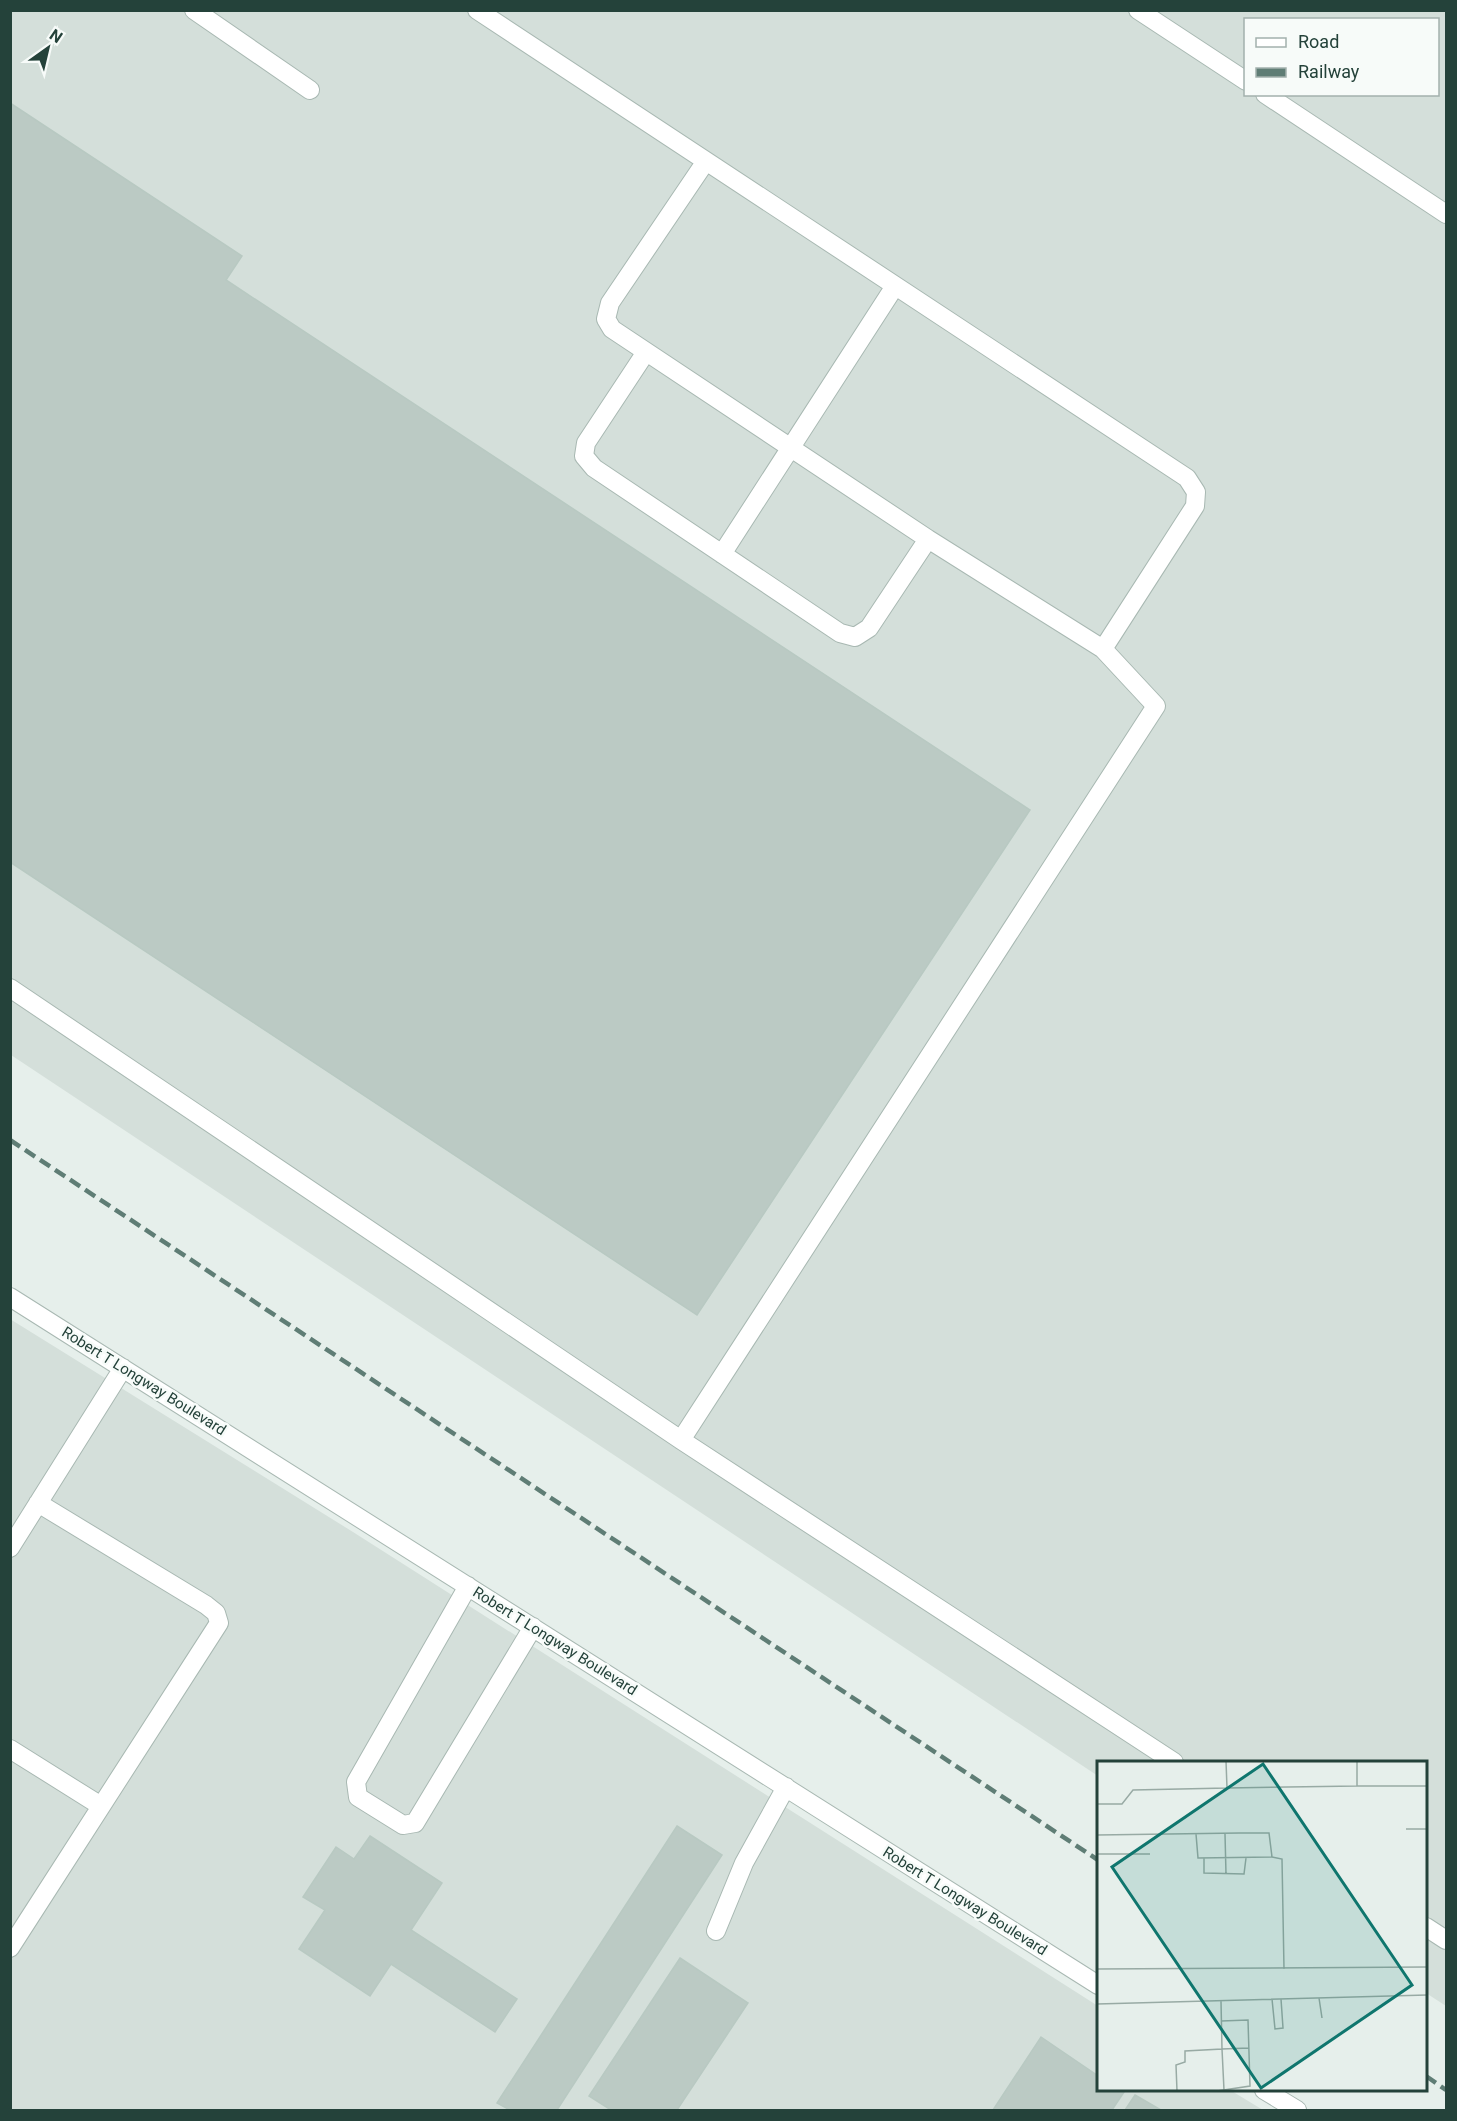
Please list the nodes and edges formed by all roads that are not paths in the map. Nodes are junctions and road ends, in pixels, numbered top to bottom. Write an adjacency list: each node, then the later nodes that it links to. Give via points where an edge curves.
1 (194, 10): 5 (street)
2 (477, 10): 7 (street)
3 (1138, 10): 4 (street)
4 (1244, 80)
5 (310, 90)
6 (1268, 96): 8 (street)
7 (706, 161): 9 (street); 10 (street, via 610,303 606,319 612,329)
8 (1446, 214)
9 (895, 286): 11 (street); 14 (street, via 1187,478 1196,492 1196,506)
10 (646, 351): 11 (street); 13 (street, via 586,443 584,456 594,468)
11 (790, 447): 12 (street); 13 (street)
12 (928, 539): 13 (street, via 869,628 855,637 840,633); 14 (street)
13 (722, 554)
14 (1103, 649): 18 (street, via 1156,706)
15 (10, 988): 18 (street)
16 (10, 1297): 17 (street, Robert T Longway Boulevard)
17 (123, 1368): 19 (street); 21 (street, Robert T Longway Boulevard)
18 (681, 1440): 24 (street)
19 (38, 1503): 20 (street); 26 (street, via 206,1605 216,1612 219,1623)
20 (10, 1548)
21 (468, 1586): 22 (street, Robert T Longway Boulevard); 22 (street, via 356,1782 358,1797 403,1824 415,1823)
22 (533, 1627): 25 (street, Robert T Longway Boulevard)
23 (10, 1749): 26 (street)
24 (1172, 1761)
25 (786, 1787): 28 (street, via 744,1863); 31 (street, Robert T Longway Boulevard)
26 (101, 1806): 30 (street)
27 (1427, 1928): 29 (street)
28 (716, 1931)
29 (1446, 1940)
30 (10, 1948)
31 (1097, 1984)
32 (1266, 2091): 33 (street)
33 (1297, 2110)

